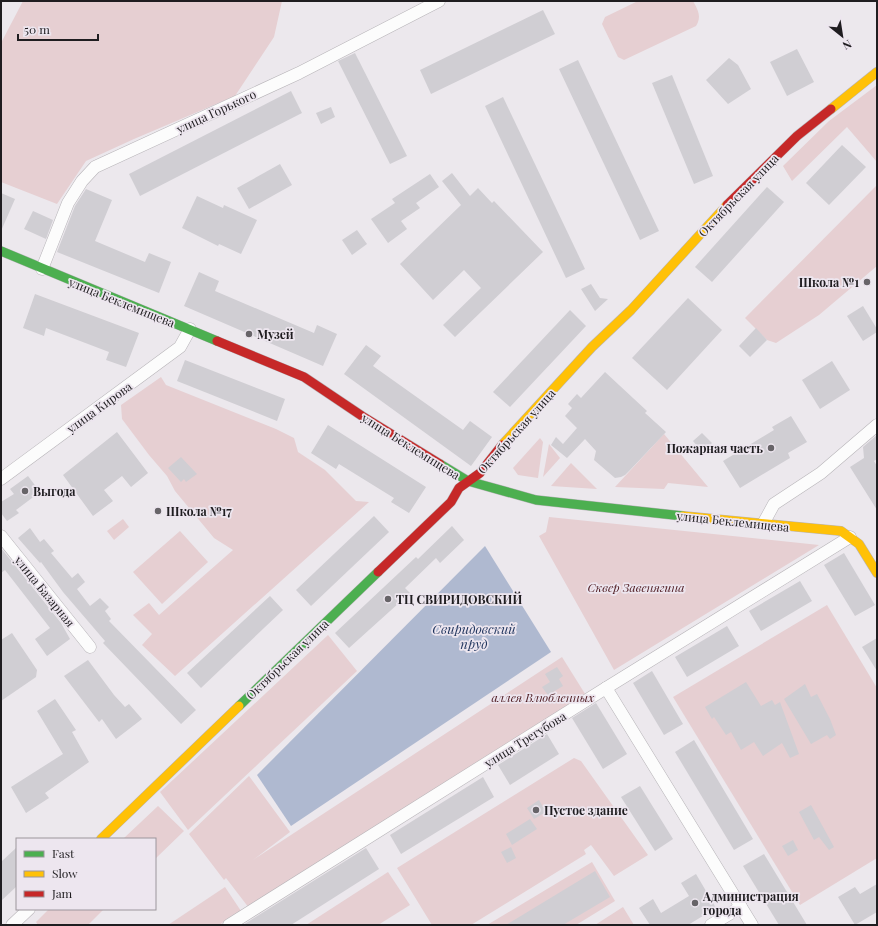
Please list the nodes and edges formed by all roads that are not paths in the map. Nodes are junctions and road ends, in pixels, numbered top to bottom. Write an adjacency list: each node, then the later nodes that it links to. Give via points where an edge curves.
1 (439, 1): 4 (street, улица Горького, via 299,73 95,167 68,203)
2 (877, 72): 8 (street, Октябрьская улица, via 796,136 737,194 631,310 592,347 507,438 480,473)
3 (1, 251): 4 (street, улица Беклемищева)
4 (42, 269): 5 (street, улица Беклемищева)
5 (190, 329): 7 (street, улица Кирова, via 180,347); 8 (street, улица Беклемищева, via 304,377)
6 (877, 424): 9 (street, via 821,473 774,504)
7 (1, 479)
8 (468, 481): 9 (street, улица Беклемищева, via 536,500); 15 (street, Октябрьская улица, via 459,488 451,502)
9 (763, 524): 11 (street, улица Беклемищева, via 841,532)
10 (1, 536): 13 (street, улица Базарная)
11 (850, 537): 12 (street, улица Беклемищева, via 859,544); 14 (street)
12 (877, 573)
13 (90, 647)
14 (606, 688): 16 (street); 19 (street, улица Трегубова)
15 (102, 838)
16 (741, 907): 20 (street); 21 (street)
17 (28, 910): 18 (street)
18 (12, 925)
19 (229, 925)
20 (710, 925)
21 (752, 925)

